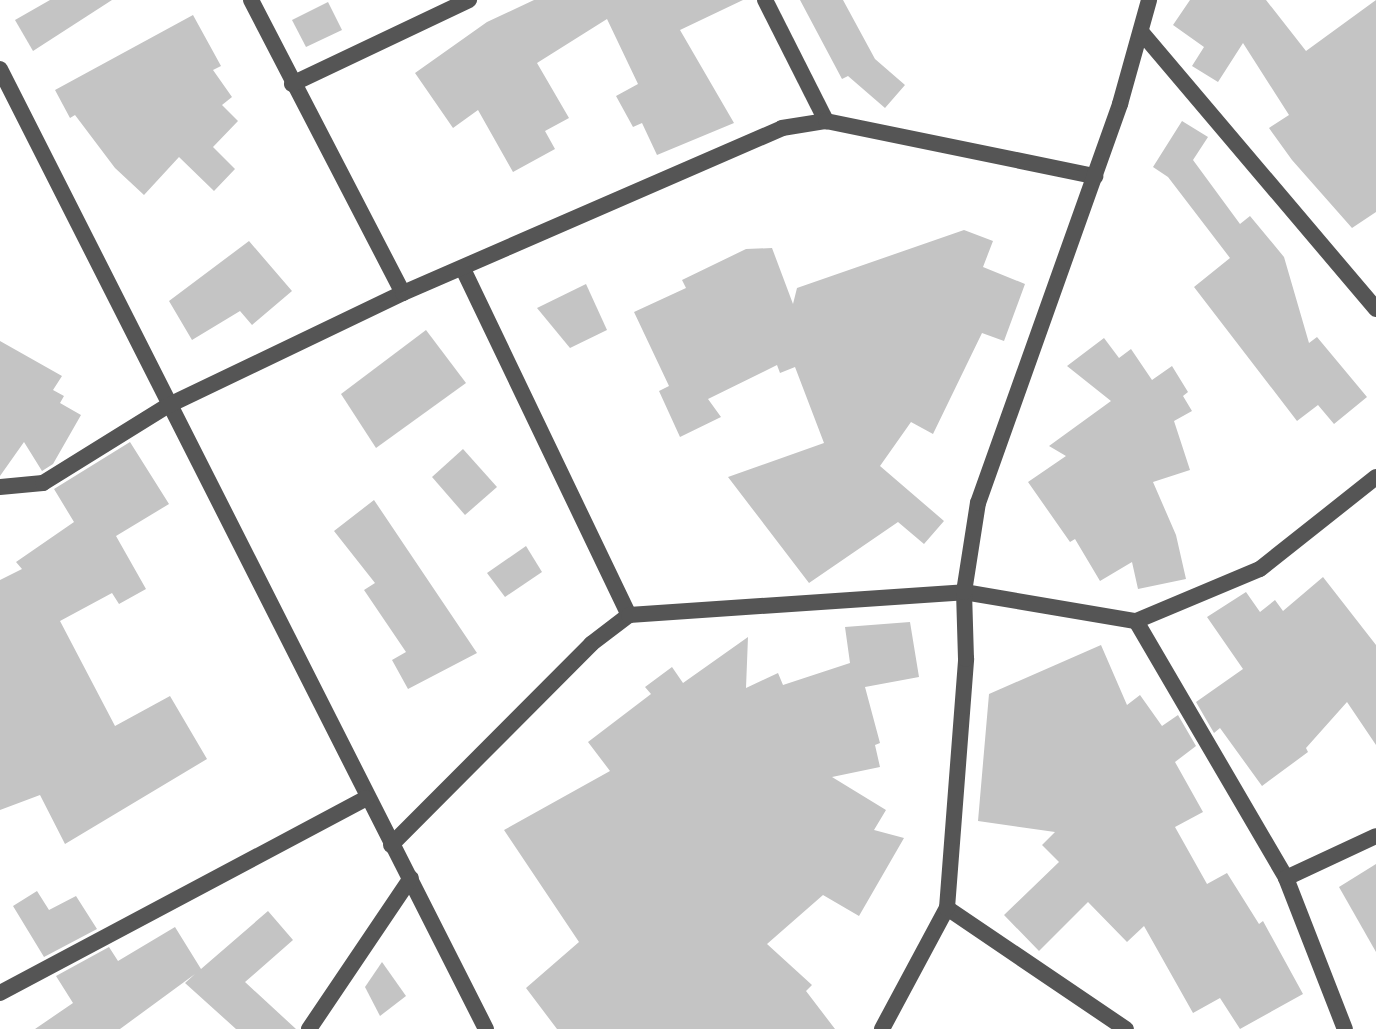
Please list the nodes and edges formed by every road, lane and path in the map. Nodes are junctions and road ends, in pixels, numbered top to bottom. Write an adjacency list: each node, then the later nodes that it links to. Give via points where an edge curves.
1 (251, 0): 7 (street)
2 (469, 0): 7 (street)
3 (765, 0): 9 (street)
4 (1149, 0): 5 (street)
5 (1142, 33): 10 (street); 13 (street)
6 (0, 69): 8 (street)
7 (292, 84): 12 (street)
8 (7, 100): 14 (street)
9 (826, 121): 10 (street); 11 (street, via 782,128)
10 (1095, 176): 17 (street, via 978,503)
11 (463, 269): 12 (street); 18 (street)
12 (403, 293): 14 (street)
13 (1376, 309)
14 (167, 406): 16 (street, via 43,483); 20 (street)
15 (1376, 477): 19 (street, via 1260,569)
16 (0, 487)
17 (964, 592): 18 (street); 19 (street); 25 (street, via 966,659)
18 (629, 615): 22 (street, via 591,644)
19 (1136, 621): 24 (street)
20 (366, 798): 22 (street); 26 (street)
21 (1376, 836): 24 (street)
22 (391, 845): 23 (street)
23 (411, 878): 27 (street); 28 (street)
24 (1286, 878): 31 (street)
25 (947, 908): 29 (street); 30 (street)
26 (0, 993)
27 (309, 1029)
28 (486, 1029)
29 (882, 1029)
30 (1126, 1029)
31 (1345, 1029)

